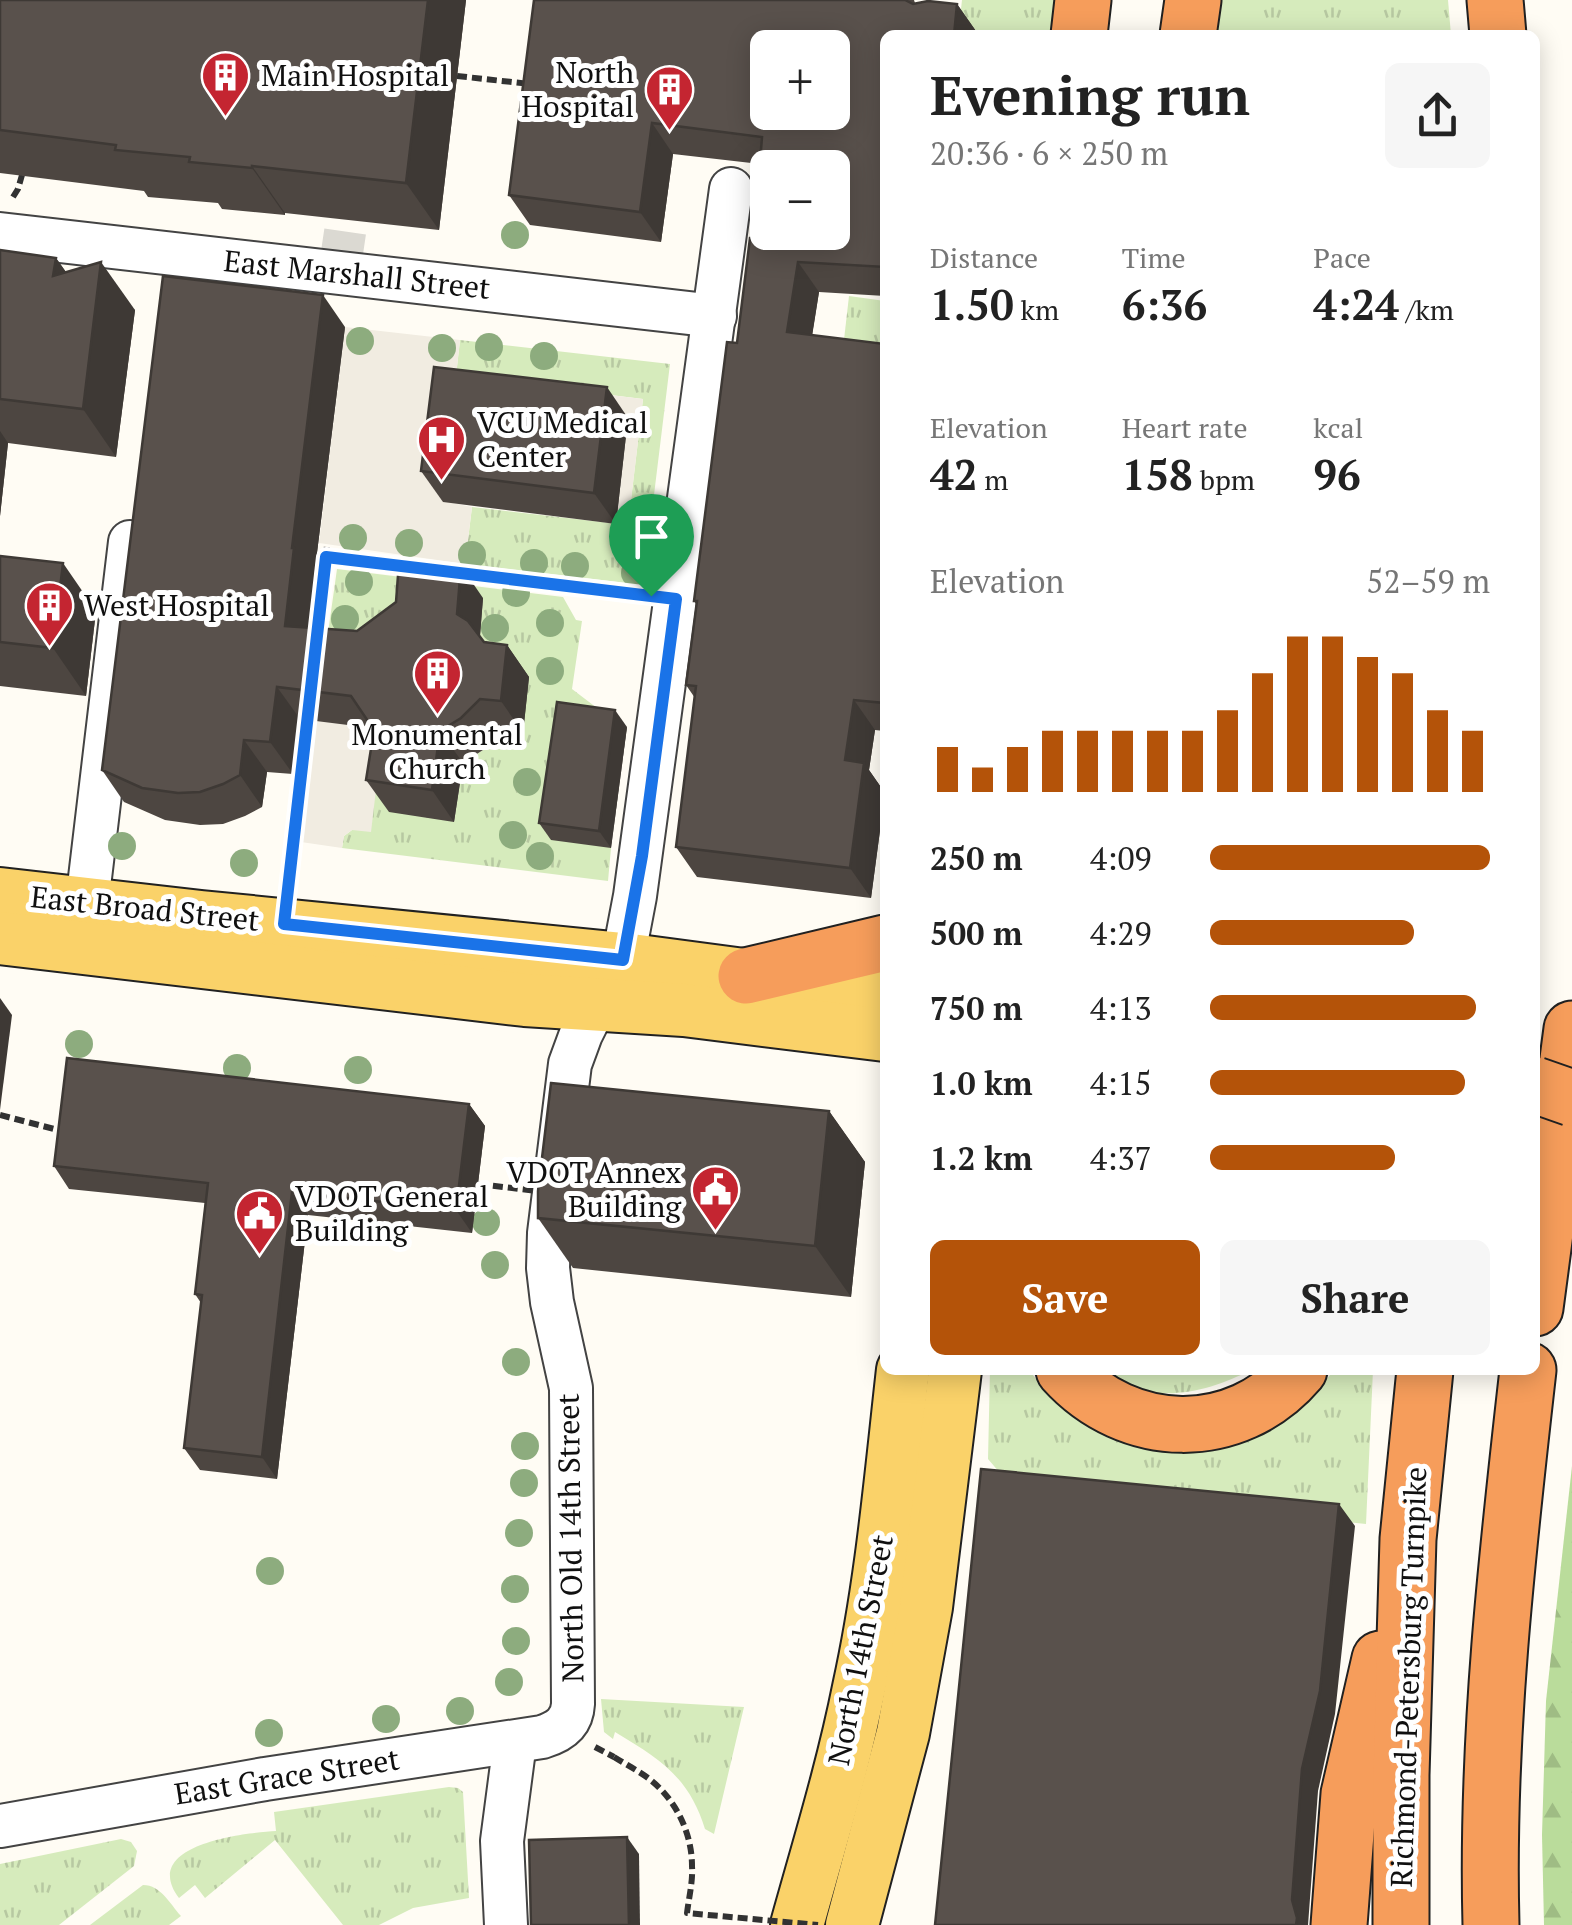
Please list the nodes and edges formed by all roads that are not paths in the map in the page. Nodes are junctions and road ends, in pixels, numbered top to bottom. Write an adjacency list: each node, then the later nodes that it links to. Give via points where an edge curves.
1 (1083, 0): 4 (highway)
2 (1193, 0): 5 (highway)
3 (1495, 0): 6 (highway)
4 (1079, 30)
5 (1189, 30)
6 (1498, 30)
7 (731, 189): 11 (street)
8 (0, 234): 9 (street, East Marshall Street)
9 (167, 254): 10 (street); 11 (street, East Marshall Street)
10 (161, 296)
11 (715, 316): 17 (street)
12 (136, 496): 14 (street)
13 (0, 894): 14 (main road, East Broad Street)
14 (88, 903): 17 (main road, East Broad Street)
15 (0, 938): 20 (main road, East Broad Street)
16 (880, 945): 18 (highway)
17 (623, 960): 18 (main road, East Broad Street); 20 (street, North Old 14th Street)
18 (746, 976): 19 (main road, East Broad Street)
19 (880, 993)
20 (596, 1004): 22 (main road, East Broad Street); 35 (street, North Old 14th Street, via 566,1081 548,1250 553,1311 571,1388)
21 (1572, 1029): 25 (highway)
22 (880, 1034)
23 (1540, 1087): 24 (highway, bridge)
24 (1572, 1098)
25 (1540, 1270)
26 (902, 1375): 33 (main road, North 14th Street)
27 (954, 1375): 34 (main road, North 14th Street)
28 (1069, 1375): 29 (highway, via 1126,1414 1182,1425 1247,1410)
29 (1295, 1375)
30 (1424, 1375): 32 (highway, Richmond-Petersburg Turnpike)
31 (1527, 1375): 43 (highway, via 1495,1718)
32 (1408, 1539): 41 (highway, via 1349,1794); 42 (highway, Richmond-Petersburg Turnpike)
33 (878, 1576): 34 (street); 39 (main road, North 14th Street, via 850,1732)
34 (929, 1582): 40 (main road, North 14th Street, via 902,1733)
35 (570, 1721): 36 (street, East Grace Street, via 554,1734)
36 (515, 1742): 37 (street, East Grace Street); 38 (street, via 503,1827)
37 (0, 1826)
38 (506, 1925)
39 (797, 1925)
40 (852, 1925)
41 (1339, 1925)
42 (1400, 1925)
43 (1492, 1925)

